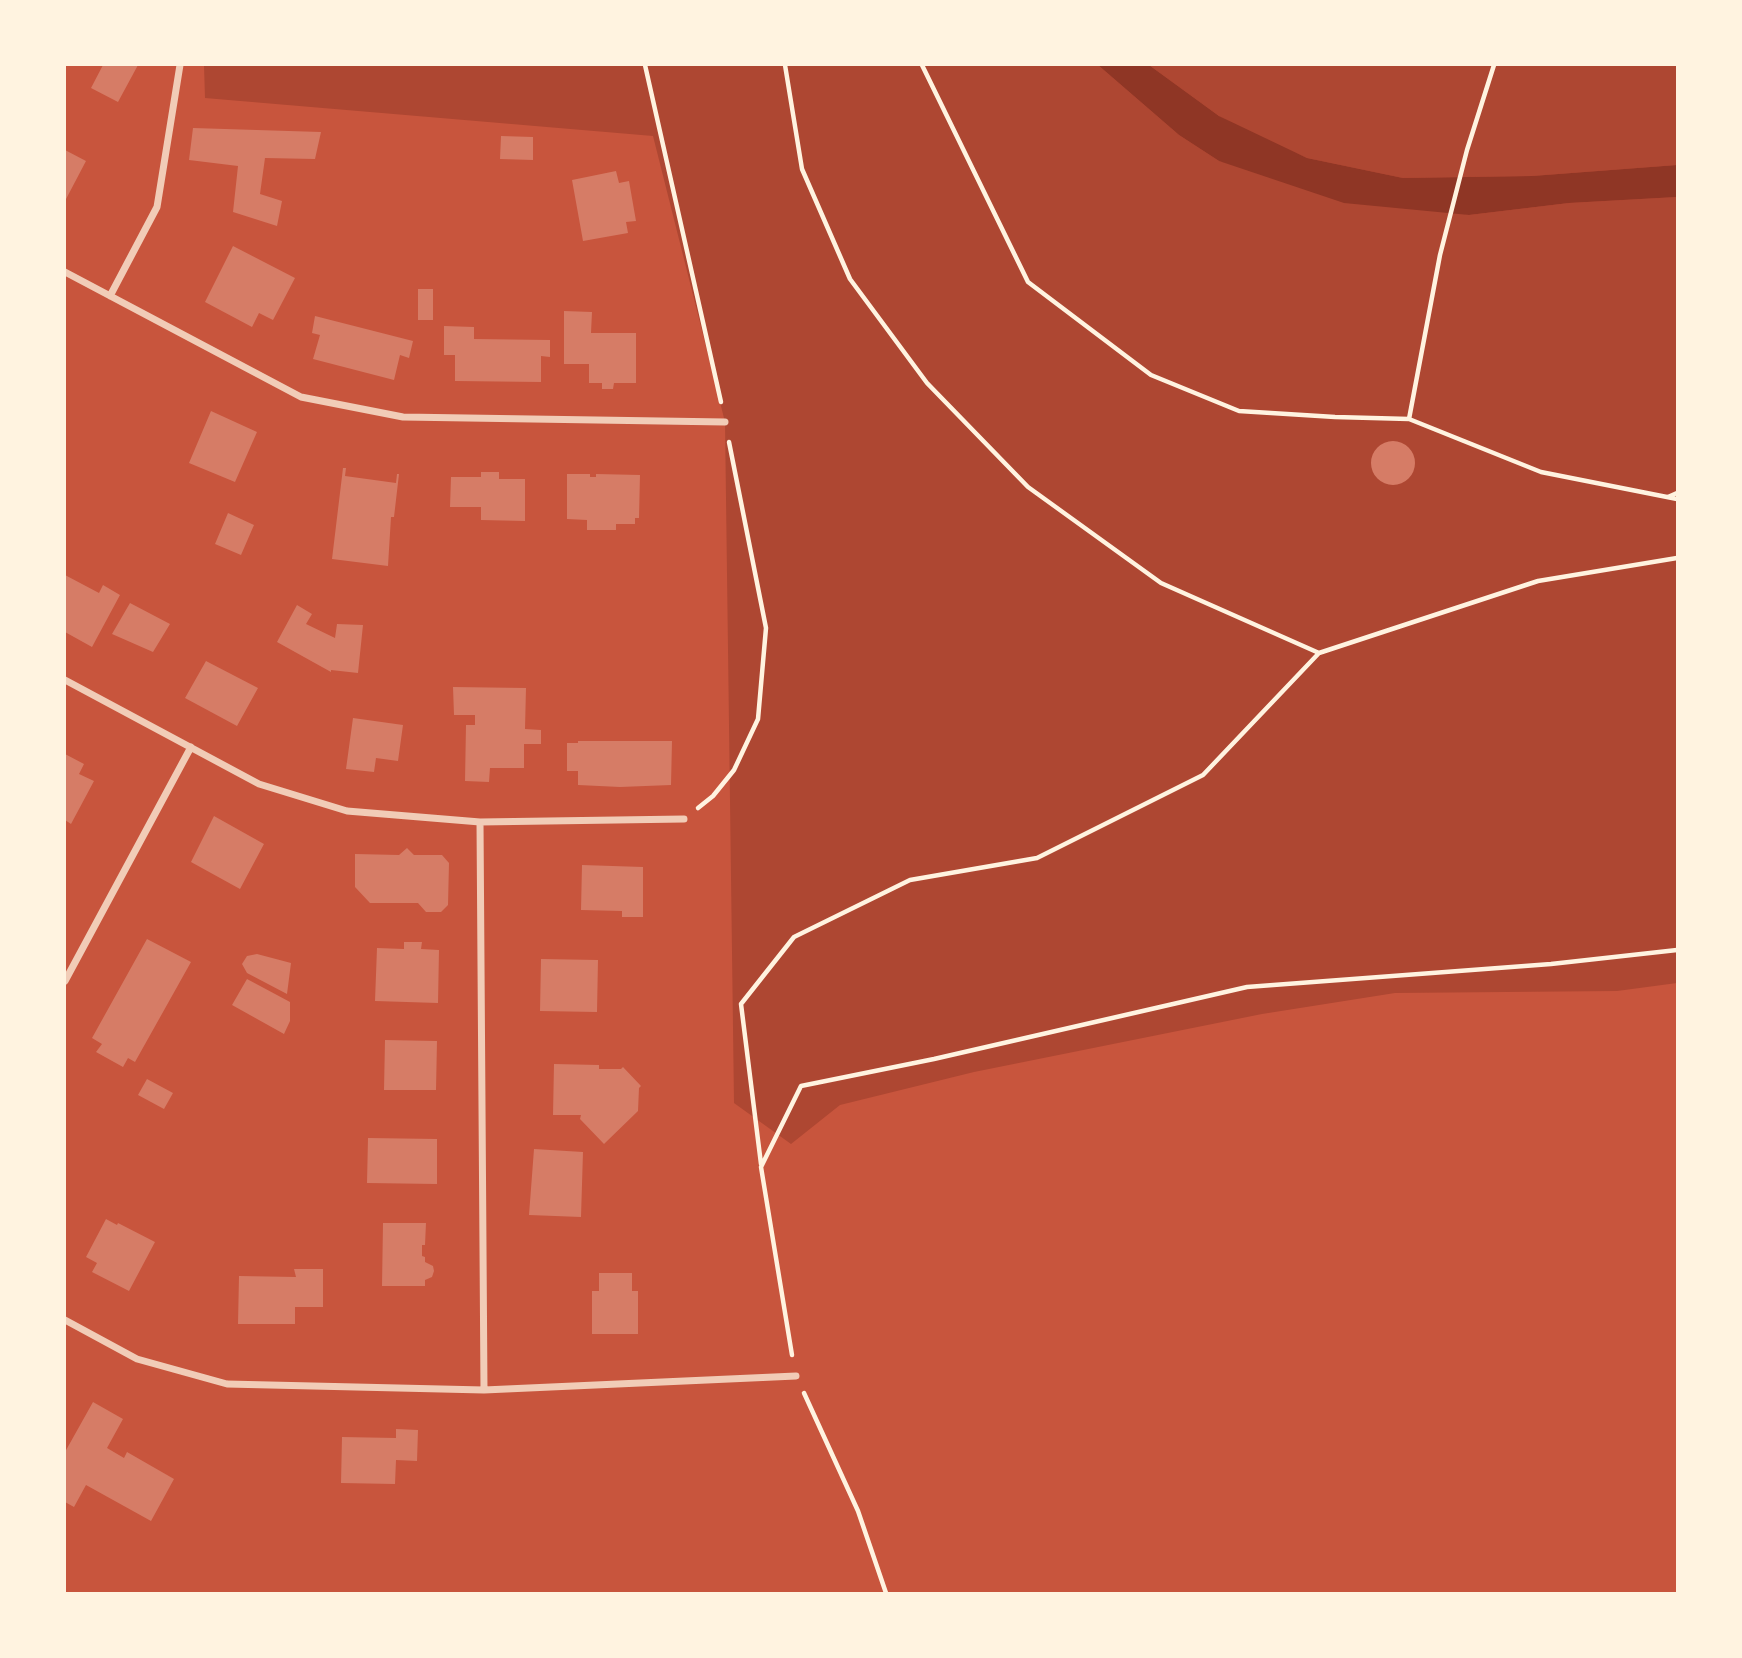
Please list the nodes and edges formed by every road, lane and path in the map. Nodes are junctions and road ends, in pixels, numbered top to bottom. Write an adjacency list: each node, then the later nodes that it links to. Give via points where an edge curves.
1 (180, 65): 7 (street, via 157,207)
2 (645, 65): 9 (path)
3 (785, 65): 14 (path, via 802,169 850,279 927,383 1027,487 1161,583)
4 (922, 65): 8 (path, via 1027,282 1151,375 1239,411)
5 (1494, 65): 8 (path, via 1466,150 1440,255)
6 (65, 272): 7 (street)
7 (110, 296): 9 (street, via 314,400 403,417)
8 (1409, 419): 11 (path, via 1541,471)
9 (725, 422): 17 (path, via 766,628 758,719 734,770 713,796)
10 (1677, 493): 11 (path)
11 (1667, 497): 12 (path)
12 (1677, 499)
13 (1677, 558): 14 (path, via 1538,581)
14 (1318, 653): 21 (path, via 1203,775 1037,858 910,880 794,937 741,1004)
15 (65, 680): 16 (street)
16 (191, 747): 18 (street, via 259,784 347,811); 20 (street)
17 (684, 819): 18 (street)
18 (480, 822): 24 (street)
19 (1677, 950): 21 (path, via 1247,987 801,1086)
20 (65, 981)
21 (761, 1167): 23 (path)
22 (65, 1320): 24 (street, via 136,1359 227,1384)
23 (796, 1376): 24 (street); 25 (path, via 858,1511)
24 (484, 1390)
25 (886, 1593)

